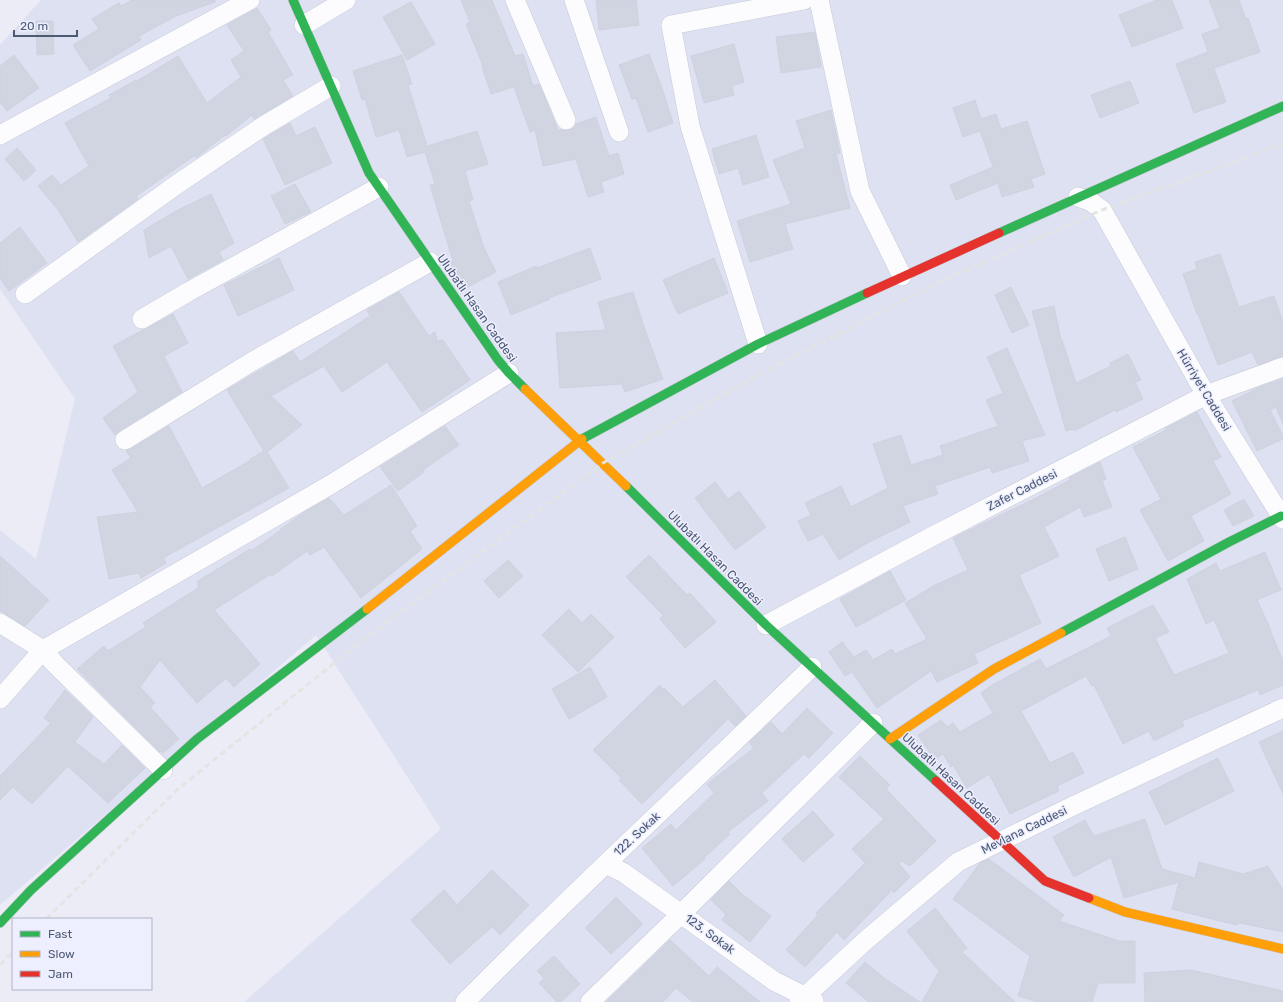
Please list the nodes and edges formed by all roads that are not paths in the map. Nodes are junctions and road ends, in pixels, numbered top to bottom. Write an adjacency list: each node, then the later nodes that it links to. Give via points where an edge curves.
1 (250, 0): 13 (street)
2 (293, 0): 8 (street, Ulubatlı Hasan Caddesi)
3 (346, 0): 8 (street)
4 (515, 0): 11 (street)
5 (574, 0): 12 (street)
6 (804, 0): 20 (street, via 671,25 690,126)
7 (819, 0): 17 (street, via 860,191)
8 (304, 26): 9 (street, Ulubatlı Hasan Caddesi)
9 (331, 86): 14 (street, Ulubatlı Hasan Caddesi, via 369,173); 18 (street, via 214,159)
10 (1283, 106): 15 (street)
11 (566, 120)
12 (619, 132)
13 (0, 135)
14 (379, 187): 16 (street, Ulubatlı Hasan Caddesi); 19 (street)
15 (1078, 197): 17 (street); 23 (street, Hürriyet Caddesi, via 1090,201 1102,210)
16 (430, 262): 22 (street, Ulubatlı Hasan Caddesi); 24 (street, via 253,361)
17 (902, 276): 20 (street)
18 (25, 294)
19 (142, 319)
20 (758, 344): 25 (street)
21 (1283, 367): 23 (street, Zafer Caddesi)
22 (509, 373): 25 (street, Ulubatlı Hasan Caddesi); 29 (street, via 330,485)
23 (1206, 395): 26 (street, Hürriyet Caddesi); 28 (street, Zafer Caddesi)
24 (125, 440)
25 (580, 440): 28 (street, Ulubatlı Hasan Caddesi); 35 (street, via 197,739)
26 (1282, 518): 34 (street, via 1229,542 994,669)
27 (0, 623): 29 (street)
28 (766, 625): 30 (street, Ulubatlı Hasan Caddesi)
29 (43, 650): 31 (street); 35 (street)
30 (812, 667): 33 (street, Ulubatlı Hasan Caddesi); 37 (street, 122. Sokak)
31 (0, 699)
32 (1283, 708): 36 (street, Mevlana Caddesi)
33 (873, 724): 34 (street, Ulubatlı Hasan Caddesi); 38 (street)
34 (890, 739): 36 (street, Ulubatlı Hasan Caddesi)
35 (163, 770): 39 (street, via 31,890)
36 (1001, 840): 40 (street, Ulubatlı Hasan Caddesi, via 1045,881 1117,909); 41 (street, Mevlana Caddesi, via 958,862 865,941)
37 (606, 864): 38 (street, 123. Sokak, via 624,873); 42 (street, 122. Sokak)
38 (681, 914): 41 (street, 123. Sokak, via 774,981); 43 (street)
39 (0, 923)
40 (1283, 949)
41 (806, 1000)
42 (465, 1002)
43 (590, 1002)

